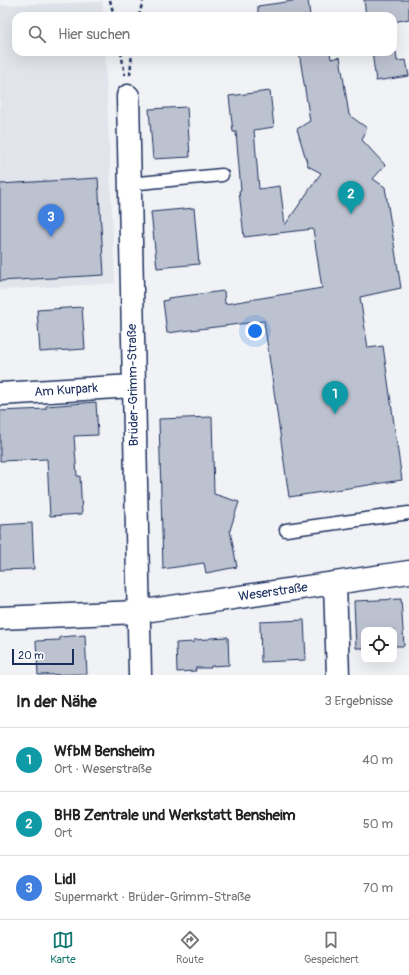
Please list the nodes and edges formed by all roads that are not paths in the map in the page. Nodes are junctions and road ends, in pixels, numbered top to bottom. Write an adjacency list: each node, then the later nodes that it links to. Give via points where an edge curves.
1 (128, 96): 3 (street, Brüder-Grimm-Straße)
2 (222, 175): 3 (lane)
3 (129, 184): 4 (street, Brüder-Grimm-Straße)
4 (133, 386): 5 (street, Am Kurpark); 10 (street, Brüder-Grimm-Straße)
5 (0, 394)
6 (409, 514): 7 (lane)
7 (286, 530)
8 (409, 572): 9 (street, Weserstraße)
9 (335, 584): 10 (street, Weserstraße); 13 (street)
10 (138, 612): 11 (street, Weserstraße); 12 (street, Brüder-Grimm-Straße)
11 (0, 618)
12 (140, 675)
13 (338, 675)

